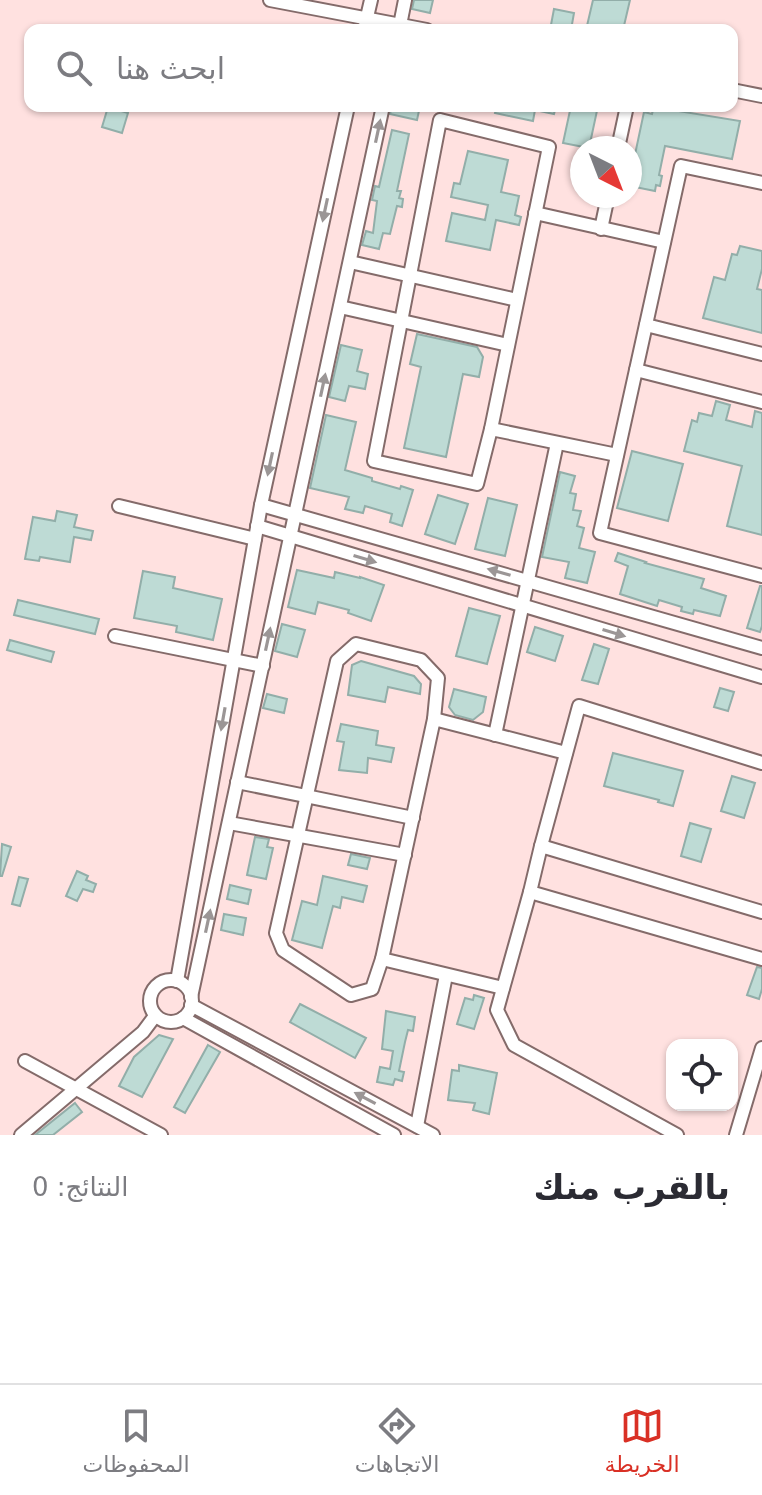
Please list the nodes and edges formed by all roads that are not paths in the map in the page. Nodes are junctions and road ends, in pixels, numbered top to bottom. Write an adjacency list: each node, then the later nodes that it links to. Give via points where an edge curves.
1 (270, 0): 4 (street)
2 (371, 0): 4 (street)
3 (405, 0): 5 (street)
4 (366, 24)
5 (401, 24)
6 (738, 91): 7 (street)
7 (762, 96)
8 (347, 112): 30 (street, one-way to 30)
9 (382, 112): 17 (street, one-way to 9)
10 (626, 112): 11 (street)
11 (621, 136)
12 (762, 183): 16 (street, via 681,166)
13 (605, 208): 15 (street)
14 (535, 213): 15 (street); 18 (street, via 549,147 440,120); 19 (street)
15 (601, 229): 16 (street)
16 (664, 242): 22 (street)
17 (350, 262): 18 (street); 20 (street)
18 (410, 276): 19 (street); 21 (street)
19 (517, 300): 23 (street)
20 (340, 307): 21 (street); 32 (street, one-way to 20)
21 (401, 321): 23 (street); 27 (street, via 374,461 477,484)
22 (646, 325): 24 (street); 25 (street)
23 (508, 345): 27 (street)
24 (762, 354)
25 (636, 370): 26 (street); 29 (street)
26 (762, 402)
27 (491, 429): 28 (street)
28 (557, 443): 29 (street); 36 (street)
29 (617, 455): 35 (street, via 600,533)
30 (261, 505): 32 (street); 33 (street)
31 (119, 506): 33 (street)
32 (295, 514): 34 (street); 36 (street, one-way to 32)
33 (256, 533): 34 (street); 40 (street)
34 (290, 537): 37 (street, one-way to 37); 41 (street, one-way to 34)
35 (762, 576)
36 (529, 581): 37 (street); 39 (street)
37 (524, 606): 42 (street, one-way to 42); 44 (street)
38 (115, 636): 40 (street)
39 (762, 648)
40 (233, 660): 41 (street); 59 (street, one-way to 59)
41 (263, 666): 47 (street)
42 (762, 677)
43 (434, 719): 44 (street); 48 (street, via 438,678 421,660 356,644 337,661); 49 (street)
44 (495, 735): 45 (street)
45 (566, 753): 46 (street, via 579,706); 52 (street)
46 (762, 763)
47 (237, 782): 48 (street); 50 (street)
48 (307, 796): 49 (street); 51 (street)
49 (413, 818): 53 (street)
50 (229, 823): 51 (street); 61 (street, one-way to 50)
51 (298, 836): 53 (street); 56 (street, via 276,933 283,950 351,995 372,989)
52 (541, 846): 54 (street); 55 (street)
53 (405, 855): 56 (street)
54 (530, 892): 57 (street); 60 (street)
55 (762, 912)
56 (382, 959): 58 (street)
57 (762, 959)
58 (446, 975): 60 (street); 67 (street)
59 (177, 981): 61 (street); 62 (street, via 162,982 152,991 149,1002)
60 (503, 988): 71 (street, via 497,1010 514,1045)
61 (191, 1001): 63 (street); 67 (street, one-way to 61)
62 (155, 1016): 63 (street, via 169,1023); 66 (street)
63 (183, 1018): 70 (street)
64 (762, 1048): 72 (street)
65 (25, 1061): 66 (street)
66 (76, 1089): 68 (street); 69 (street)
67 (418, 1130)
68 (21, 1135)
69 (161, 1135)
70 (394, 1135)
71 (677, 1135)
72 (736, 1135)

